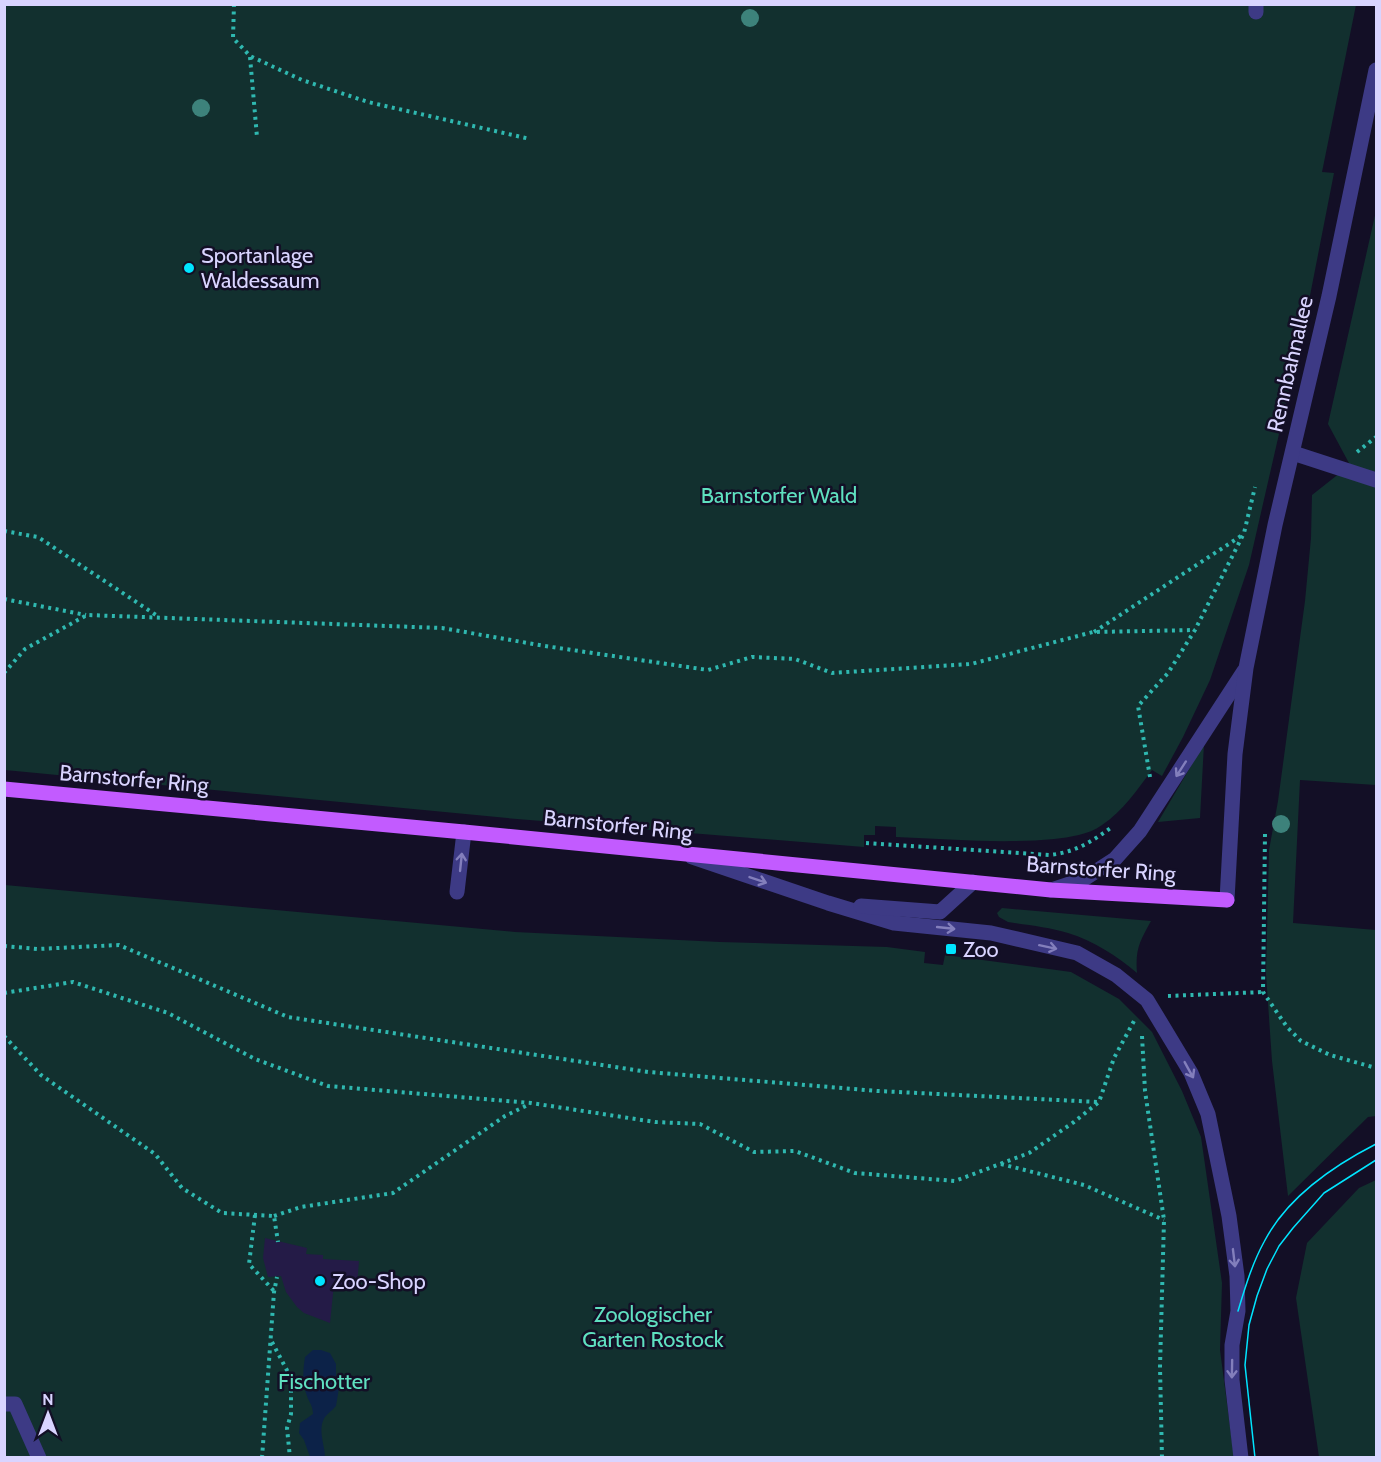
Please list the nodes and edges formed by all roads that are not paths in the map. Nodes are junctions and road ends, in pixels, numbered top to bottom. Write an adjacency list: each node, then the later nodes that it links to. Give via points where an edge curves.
1 (1377, 70): 2 (street, Rennbahnallee)
2 (1293, 453): 3 (street); 4 (street, Rennbahnallee)
3 (1377, 480)
4 (1246, 668): 9 (street, Rennbahnallee, one-way to 9, via 1140,831 1115,859 1084,879); 11 (street, Rennbahnallee, via 1235,754)
5 (4, 789): 6 (main road, Barnstorfer Ring)
6 (464, 832): 7 (main road, Barnstorfer Ring); 10 (street, one-way to 6)
7 (683, 854): 8 (main road, Barnstorfer Ring); 12 (street, one-way to 12)
8 (973, 882): 9 (main road, Barnstorfer Ring); 12 (street, via 940,912)
9 (1051, 890): 11 (main road, Barnstorfer Ring)
10 (457, 892)
11 (1227, 900)
12 (828, 903): 15 (street, one-way to 15, via 894,922 991,933 1077,953 1116,975 1144,1004 1191,1073 1208,1114 1237,1276 1232,1380)
13 (4, 1404): 14 (street, via 15,1404)
14 (39, 1458)
15 (1241, 1458)

